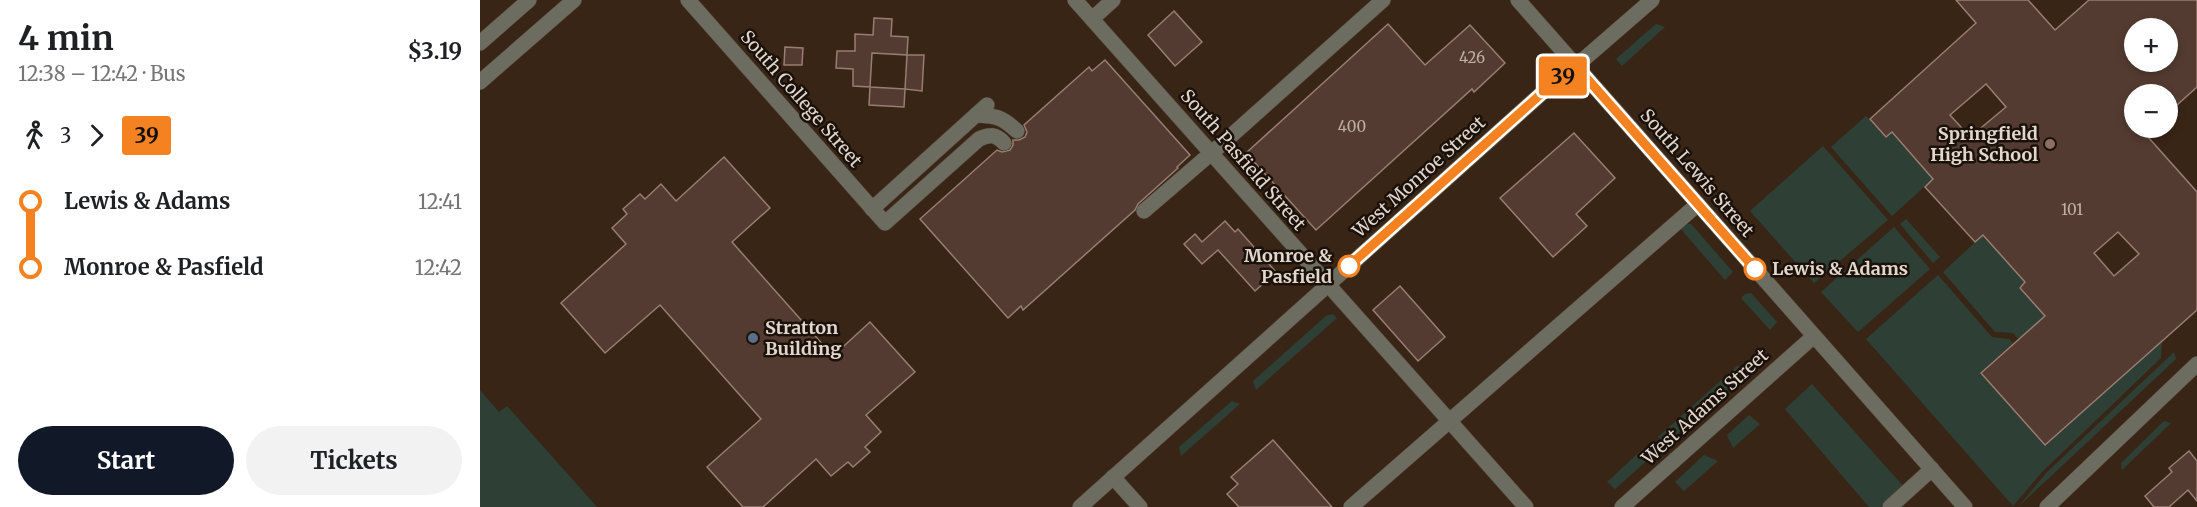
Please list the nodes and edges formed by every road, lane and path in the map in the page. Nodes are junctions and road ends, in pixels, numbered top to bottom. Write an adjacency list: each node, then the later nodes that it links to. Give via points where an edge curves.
1 (529, 0): 10 (street)
2 (573, 0): 12 (street)
3 (688, 0): 17 (street, South College Street)
4 (1075, 0): 9 (street, South Pasfield Street)
5 (1113, 0): 9 (street)
6 (1383, 0): 15 (street)
7 (1518, 0): 11 (street, South Lewis Street)
8 (1652, 0): 11 (street, West Monroe Street)
9 (1092, 19): 15 (street, South Pasfield Street)
10 (480, 43)
11 (1576, 66): 16 (street, South Lewis Street); 19 (street, West Monroe Street)
12 (480, 82)
13 (1017, 132): 17 (street, via 1003,119 981,110)
14 (1004, 143): 17 (street, South College Street, via 993,135 979,139 885,224)
15 (1212, 153): 18 (street); 19 (street, South Pasfield Street)
16 (1698, 204): 20 (street, South Lewis Street); 22 (street)
17 (872, 209)
18 (1144, 211)
19 (1328, 286): 22 (street, South Pasfield Street); 24 (street, West Monroe Street)
20 (1814, 336): 23 (street, South Lewis Street); 29 (street, West Adams Street)
21 (2197, 364): 32 (street)
22 (1449, 421): 27 (street); 28 (street, South Pasfield Street)
23 (1932, 469): 30 (street); 31 (street, South Lewis Street)
24 (1113, 477): 25 (street, West Monroe Street); 26 (street)
25 (1080, 507)
26 (1140, 507)
27 (1351, 507)
28 (1526, 507)
29 (1622, 507)
30 (1890, 507)
31 (1965, 507)
32 (2047, 507)

